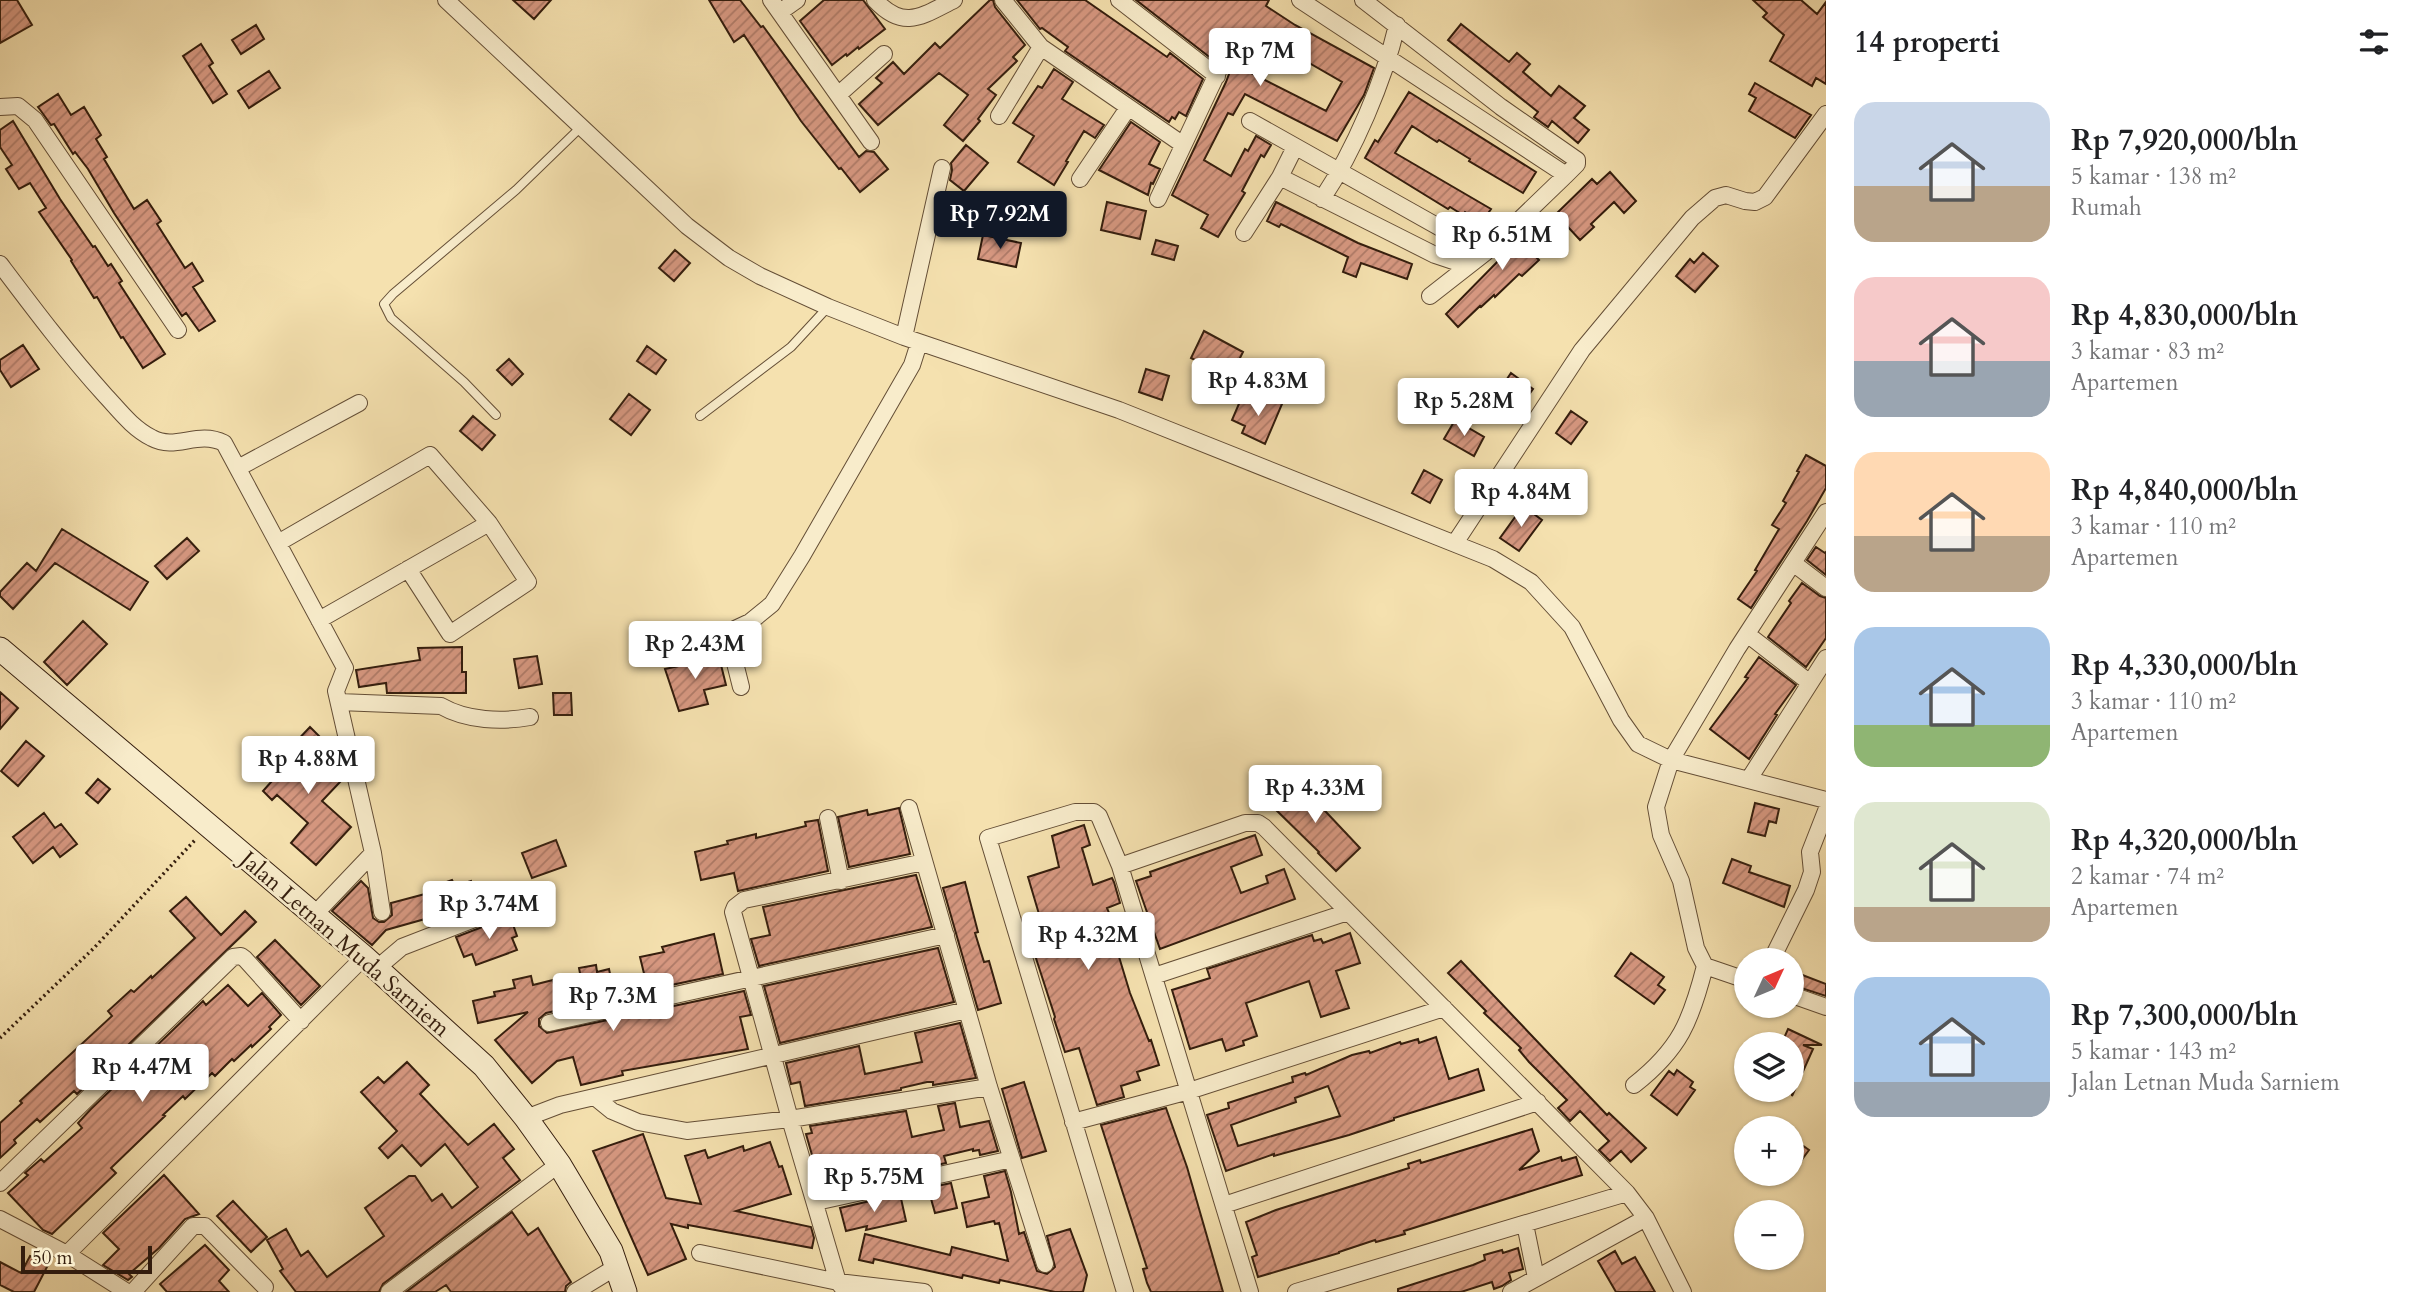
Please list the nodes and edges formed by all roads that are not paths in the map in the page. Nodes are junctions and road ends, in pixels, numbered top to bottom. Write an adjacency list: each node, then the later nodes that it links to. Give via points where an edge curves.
1 (446, 0): 26 (street)
2 (797, 0): 9 (street)
3 (875, 0): 4 (street, via 905,20)
4 (954, 0)
5 (1003, 0): 12 (street)
6 (1119, 0): 16 (street)
7 (1300, 0): 15 (street)
8 (1363, 0): 10 (street)
9 (775, 6): 18 (street)
10 (1397, 25): 14 (street); 15 (street)
11 (1231, 44): 16 (street)
12 (1041, 47): 21 (street); 23 (street)
13 (884, 54): 18 (street)
14 (1437, 57): 17 (street); 20 (street)
15 (1389, 60): 17 (street); 31 (street)
16 (1217, 76): 28 (street)
17 (1424, 82): 25 (street)
18 (838, 95): 27 (street)
19 (0, 107): 45 (street, via 18,106 34,120)
20 (1501, 107): 25 (street); 32 (street, via 1573,156 1577,163)
21 (1128, 108): 28 (street); 34 (street)
22 (1826, 114): 54 (street, via 1765,197 1755,202 1726,195 1715,198 1692,218 1582,350)
23 (999, 116)
24 (1250, 121): 29 (street)
25 (1487, 122): 32 (street)
26 (581, 127): 44 (street, via 709,244 760,276); 48 (lane, via 384,304 391,318)
27 (872, 142)
28 (1182, 144): 35 (street)
29 (1296, 146): 31 (street); 33 (street)
30 (942, 168): 46 (street)
31 (1341, 172): 36 (street); 38 (street)
32 (1566, 175): 39 (street)
33 (1280, 177): 36 (street); 37 (street)
34 (1080, 179)
35 (1158, 199)
36 (1322, 199): 40 (street)
37 (1244, 233)
38 (1450, 233): 39 (street); 40 (street)
39 (1485, 253): 42 (street)
40 (1435, 255): 42 (street)
41 (0, 264): 50 (street, via 66,352 134,427 167,444 212,437 224,443)
42 (1468, 267): 43 (street)
43 (1430, 296)
44 (828, 307): 46 (street); 49 (lane, via 791,347)
45 (177, 330)
46 (911, 340): 54 (street, via 1119,410); 63 (street, via 912,365 778,595 729,639)
47 (359, 403): 50 (street)
48 (496, 415)
49 (700, 416)
50 (238, 468): 53 (street)
51 (1826, 512): 55 (street)
52 (489, 523): 53 (street, via 430,455); 56 (street); 56 (street, via 528,582 450,634)
53 (278, 543): 58 (street)
54 (1455, 543): 66 (street, via 1531,582 1572,627 1620,720 1638,744)
55 (1793, 563): 57 (street); 59 (street)
56 (408, 569): 58 (street)
57 (1826, 588)
58 (319, 620): 64 (street, via 345,668 336,691)
59 (1747, 634): 62 (street); 66 (street)
60 (0, 649): 79 (main road, Jalan Letnan Muda Sarniem)
61 (1826, 658): 62 (street)
62 (1810, 683): 67 (street)
63 (741, 687)
64 (339, 702): 65 (street, via 441,706 454,713 507,721); 72 (street)
65 (530, 717)
66 (1671, 760): 67 (street); 83 (street, via 1656,807 1657,818)
67 (1749, 779): 68 (street)
68 (1826, 800)
69 (909, 808): 73 (street)
70 (1826, 811): 81 (street, via 1810,852 1812,872 1806,890)
71 (828, 818): 75 (street)
72 (373, 853): 77 (street); 79 (street)
73 (924, 862): 75 (street); 80 (street)
74 (1119, 866): 78 (street, via 1245,823 1258,824); 84 (street); 101 (street, via 1094,812 1074,812 988,838)
75 (841, 881): 86 (street, via 744,900 735,906 734,920)
76 (531, 897): 82 (street)
77 (382, 912)
78 (1349, 912): 84 (street); 89 (street)
79 (314, 915): 82 (main road, Jalan Letnan Muda Sarniem)
80 (946, 936): 86 (street); 90 (street)
81 (1777, 948)
82 (370, 963): 91 (street); 99 (main road, Jalan Letnan Muda Sarniem, via 484,1066)
83 (1705, 966): 85 (street); 94 (street, via 1678,1040)
84 (1154, 976): 96 (street)
85 (1734, 976)
86 (751, 978): 92 (street); 93 (street)
87 (1804, 999): 88 (street)
88 (1826, 1007)
89 (1444, 1008): 96 (street); 98 (street)
90 (967, 1010): 93 (street); 95 (street)
91 (300, 1021): 104 (street, via 245,959 233,957); 112 (street)
92 (549, 1023)
93 (773, 1055): 97 (street); 100 (street)
94 (1634, 1085)
95 (989, 1087): 100 (street); 102 (street)
96 (1189, 1091): 101 (street); 107 (street)
97 (596, 1098): 99 (street); 100 (street, via 638,1122 687,1131)
98 (1538, 1102): 105 (street); 107 (street)
99 (526, 1118): 103 (main road, Jalan Letnan Muda Sarniem)
100 (790, 1119): 106 (street)
101 (1073, 1122): 124 (street)
102 (1012, 1159): 106 (street); 113 (street)
103 (559, 1164): 114 (main road, Jalan Letnan Muda Sarniem); 121 (street)
104 (0, 1183)
105 (1628, 1193): 109 (street); 110 (street)
106 (816, 1202): 117 (street)
107 (1224, 1205): 125 (street)
108 (0, 1219): 112 (street)
109 (1646, 1219): 115 (street); 128 (street)
110 (1525, 1224): 115 (street); 126 (street)
111 (700, 1253): 117 (street)
112 (67, 1254): 119 (street)
113 (1045, 1264)
114 (616, 1267): 122 (street); 123 (main road, Jalan Letnan Muda Sarniem)
115 (1536, 1278): 127 (street)
116 (265, 1287): 120 (street, via 199,1224)
117 (842, 1287): 118 (street)
118 (917, 1291)
119 (127, 1292)
120 (133, 1292)
121 (389, 1292)
122 (575, 1292)
123 (625, 1292)
124 (1125, 1292)
125 (1250, 1292)
126 (1296, 1292)
127 (1511, 1292)
128 (1683, 1292)

